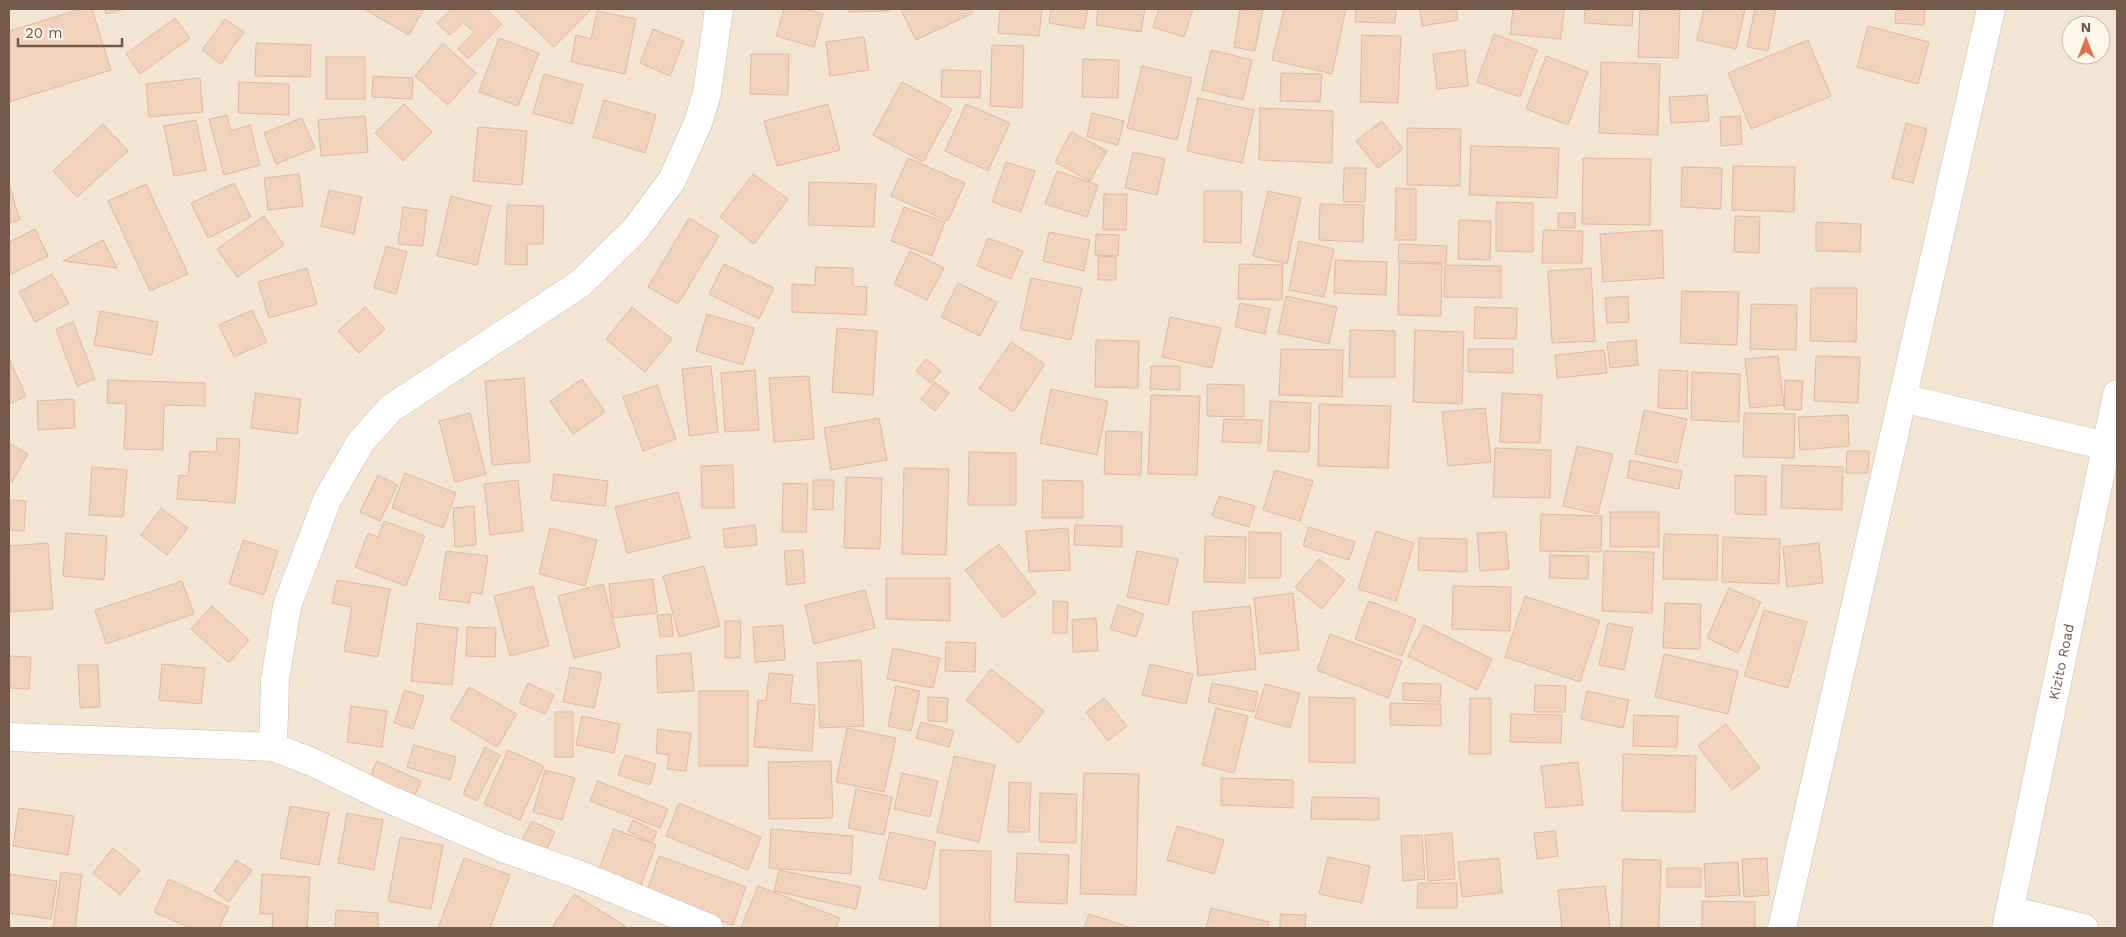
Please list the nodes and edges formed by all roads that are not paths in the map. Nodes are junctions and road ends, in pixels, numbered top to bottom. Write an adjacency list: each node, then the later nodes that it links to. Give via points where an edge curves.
1 (719, 9): 7 (street, via 707,93 698,123 672,180 634,230 581,283 390,410 360,443 327,500 287,606 276,680)
2 (1990, 9): 4 (street)
3 (2117, 394): 5 (street, Kizito Road)
4 (1902, 398): 5 (street); 10 (street)
5 (2106, 446): 8 (street, Kizito Road)
6 (9, 737): 7 (street)
7 (273, 747): 9 (street, via 503,848 580,875)
8 (2008, 919): 11 (street)
9 (709, 928)
10 (1782, 928)
11 (2084, 928)

